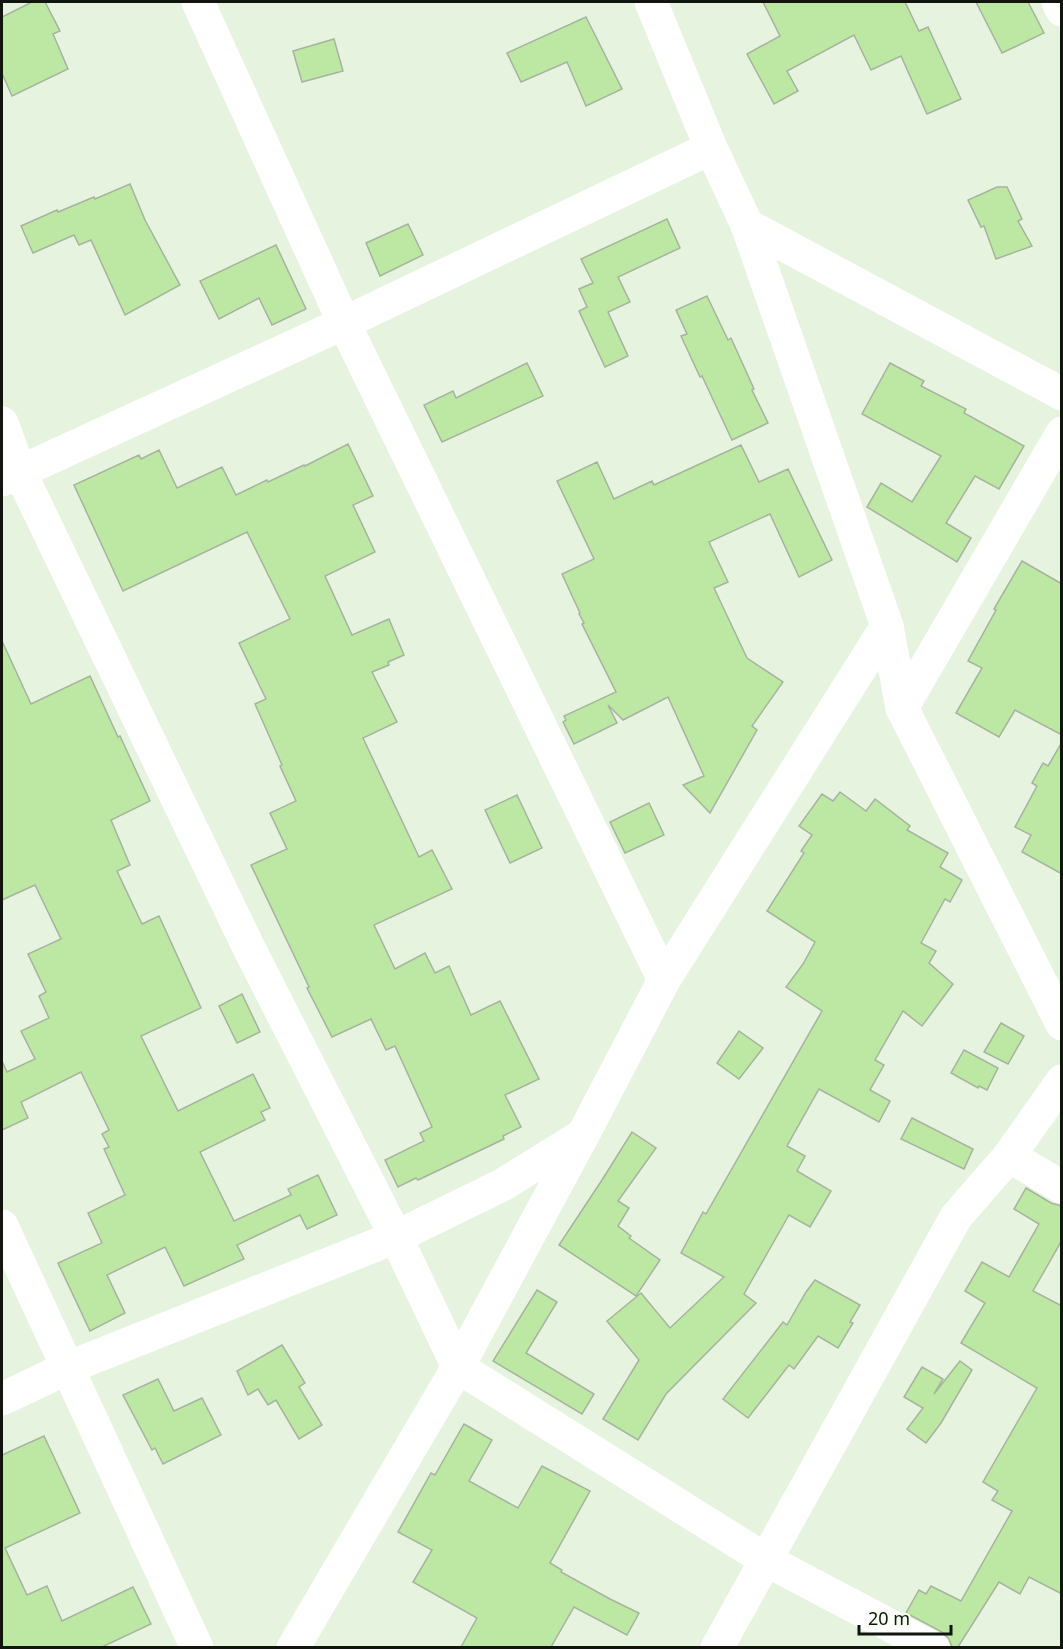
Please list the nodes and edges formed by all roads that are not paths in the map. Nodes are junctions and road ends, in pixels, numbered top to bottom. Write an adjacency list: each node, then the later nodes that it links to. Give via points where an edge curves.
1 (198, 2): 7 (street)
2 (651, 2): 5 (street)
3 (1058, 2): 4 (street)
4 (1062, 10)
5 (711, 148): 6 (street); 7 (street)
6 (747, 225): 8 (street); 12 (street)
7 (344, 323): 11 (street); 14 (street)
8 (1062, 394)
9 (2, 423): 11 (street)
10 (1062, 433): 13 (street)
11 (11, 476): 21 (street)
12 (887, 626): 13 (street); 14 (street)
13 (902, 708): 15 (street)
14 (664, 980): 17 (street)
15 (1062, 1024)
16 (1062, 1082): 18 (street)
17 (583, 1135): 21 (street, via 504,1184); 22 (street)
18 (1009, 1156): 19 (street); 25 (street, via 956,1217)
19 (1062, 1187)
20 (2, 1226): 23 (street)
21 (396, 1237): 22 (street); 23 (street)
22 (458, 1367): 25 (street); 27 (street)
23 (67, 1368): 24 (street); 26 (street)
24 (2, 1399)
25 (766, 1560): 28 (street); 29 (street)
26 (197, 1647)
27 (292, 1647)
28 (717, 1647)
29 (933, 1647)

